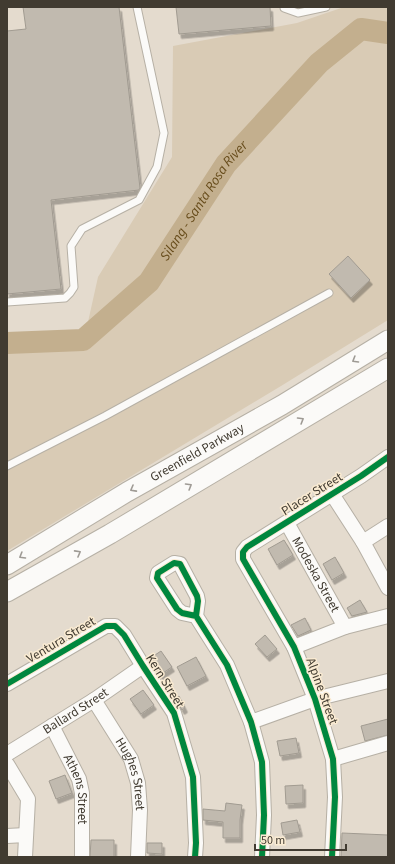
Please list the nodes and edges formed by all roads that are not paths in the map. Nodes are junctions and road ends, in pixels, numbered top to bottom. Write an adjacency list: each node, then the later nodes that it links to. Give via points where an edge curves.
1 (137, 7): 5 (lane, via 164,134 157,167 139,200 82,229 71,246 74,287 65,298)
2 (284, 7): 3 (lane, via 298,13)
3 (326, 7)
4 (329, 293): 9 (lane, via 105,416)
5 (7, 302)
6 (388, 340): 15 (main road, Greenfield Parkway, one-way to 15, via 282,405 127,492)
7 (388, 368): 17 (main road, Greenfield Parkway, one-way to 7, via 110,534)
8 (388, 457): 10 (street, Placer Street)
9 (7, 466)
10 (332, 494): 11 (street, Placer Street); 13 (street)
11 (286, 523): 14 (street, Placer Street); 21 (street, Modeska Street)
12 (388, 526): 13 (street)
13 (363, 542): 16 (street)
14 (247, 547): 22 (street, Alpine Street, via 243,559)
15 (7, 565)
16 (388, 588)
17 (7, 592)
18 (196, 616): 28 (street, via 227,665)
19 (388, 616): 21 (street)
20 (106, 626): 23 (street, Kern Street, via 115,626 124,635); 25 (street, Ventura Street)
21 (345, 627): 22 (street)
22 (294, 647): 26 (street, Alpine Street)
23 (143, 666): 27 (street, Ballard Street); 39 (street, Kern Street, via 174,713 193,777)
24 (388, 681): 26 (street)
25 (7, 684)
26 (315, 699): 28 (street); 32 (street, Alpine Street)
27 (94, 700): 29 (street, Ballard Street); 38 (street, Hughes Street, via 131,759 138,783)
28 (251, 722): 40 (street, via 262,762)
29 (52, 726): 31 (street, Ballard Street); 37 (street, Athens Street, via 79,779 82,793)
30 (388, 743): 32 (street)
31 (7, 754)
32 (333, 759): 41 (street, Alpine Street)
33 (7, 764): 34 (street, via 28,799)
34 (26, 835): 35 (street); 36 (street)
35 (7, 836)
36 (26, 857)
37 (82, 857)
38 (138, 857)
39 (195, 857)
40 (262, 857)
41 (332, 857)

